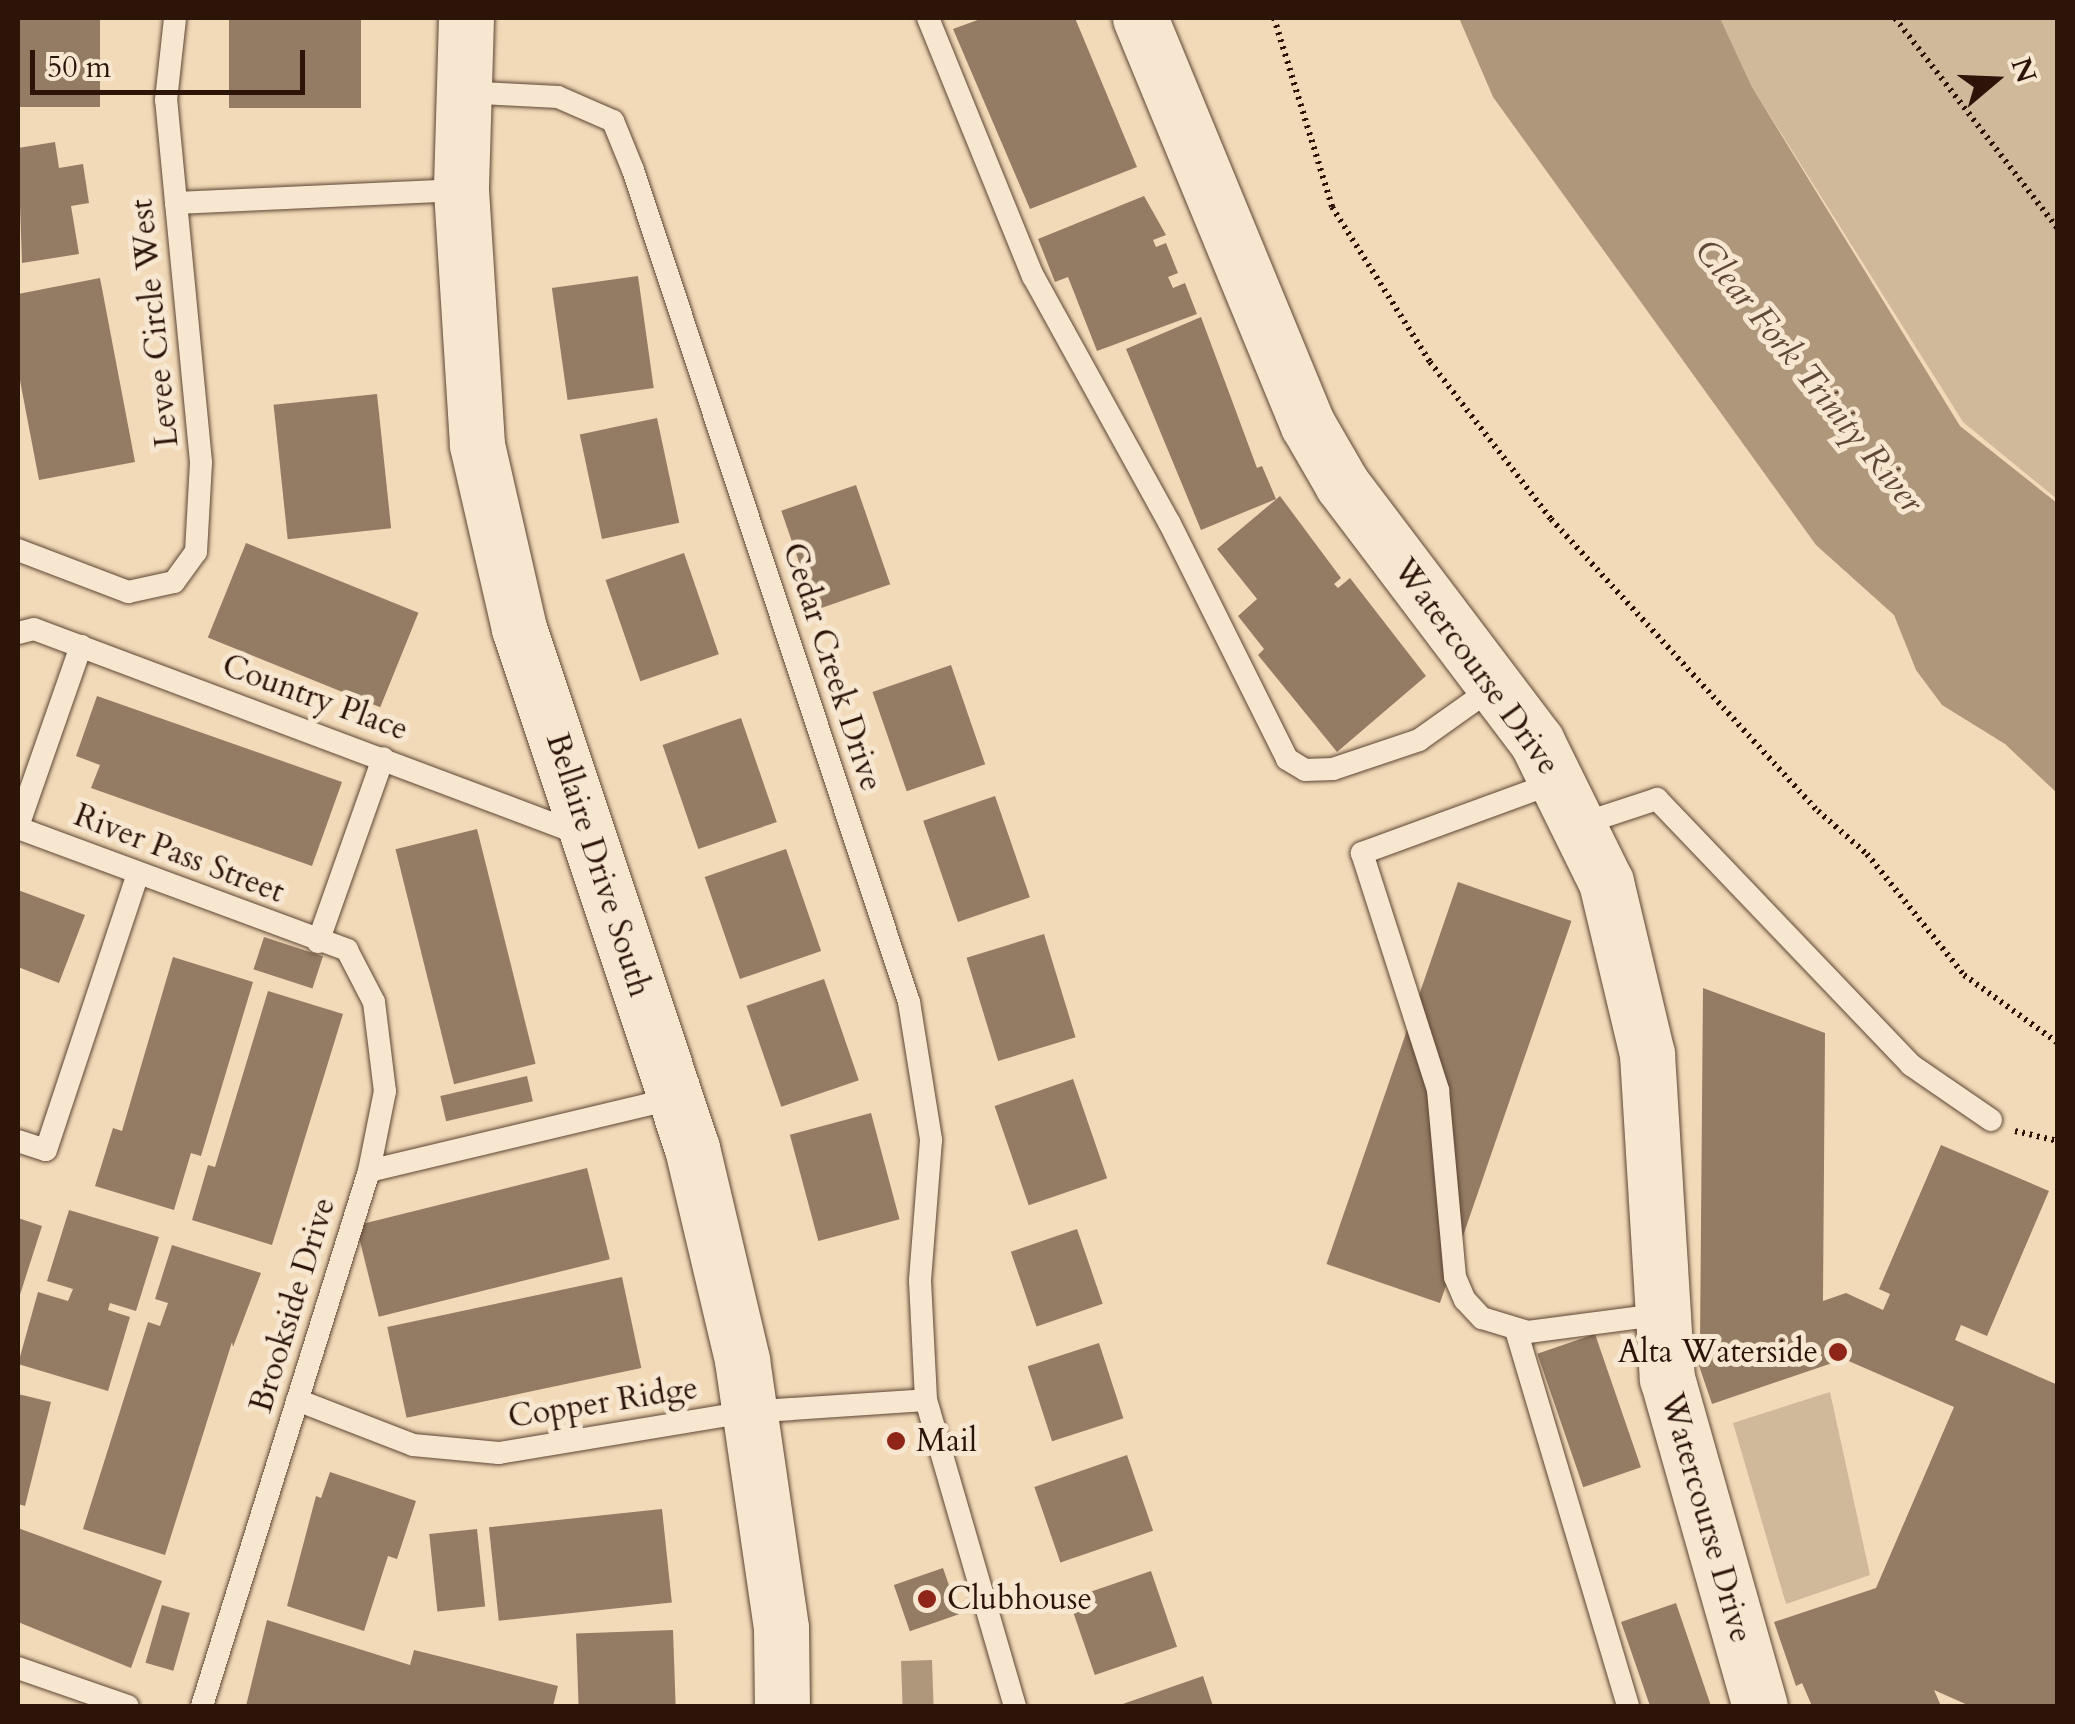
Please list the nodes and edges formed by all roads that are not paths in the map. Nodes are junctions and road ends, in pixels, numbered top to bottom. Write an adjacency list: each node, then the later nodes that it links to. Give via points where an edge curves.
1 (175, 18): 7 (lane, Levee Circle West, via 166,100)
2 (466, 18): 5 (street, Bellaire Drive South)
3 (928, 18): 11 (lane, via 1033,276 1169,522 1287,760 1306,770 1333,769 1418,740)
4 (1140, 18): 11 (street, Watercourse Drive, via 1308,425 1342,484)
5 (462, 92): 6 (street, Bellaire Drive South); 25 (lane, Cedar Creek Drive, via 558,96 612,121 633,170 909,1002 931,1140 920,1282)
6 (461, 190): 7 (lane); 15 (street, Bellaire Drive South, via 478,445 519,628)
7 (176, 203): 8 (lane, Levee Circle West, via 201,462 196,552 174,582 142,591)
8 (18, 550)
9 (18, 633): 10 (lane, Country Place, via 34,629)
10 (81, 646): 12 (lane, Country Place); 14 (lane, River Pass Street)
11 (1495, 686): 13 (street, Watercourse Drive)
12 (383, 758): 15 (lane, Country Place); 17 (lane)
13 (1570, 802): 19 (lane, via 1657,799 1912,1065); 22 (street, Watercourse Drive, via 1622,932 1647,1054); 23 (lane, via 1362,852 1438,1090 1455,1277 1482,1318)
14 (18, 827): 16 (lane, River Pass Street)
15 (588, 837): 18 (street, Bellaire Drive South)
16 (138, 873): 17 (lane, River Pass Street); 20 (lane, via 46,1150)
17 (318, 942): 21 (lane, Brookside Drive, via 347,950 374,1002 385,1091)
18 (676, 1098): 21 (lane); 26 (street, Bellaire Drive South, via 742,1360)
19 (1991, 1120)
20 (18, 1141)
21 (369, 1171): 24 (lane, Brookside Drive)
22 (1658, 1314): 23 (lane); 33 (street, Watercourse Drive, via 1667,1378)
23 (1516, 1330): 32 (lane)
24 (297, 1400): 26 (lane, Copper Ridge, via 413,1445 499,1453); 29 (lane, Brookside Drive)
25 (926, 1400): 26 (lane); 31 (lane, Cedar Creek Drive)
26 (747, 1412): 30 (street, Bellaire Drive South, via 782,1628)
27 (18, 1668): 28 (lane)
28 (128, 1706)
29 (202, 1706)
30 (782, 1706)
31 (1015, 1706)
32 (1628, 1706)
33 (1760, 1706)

